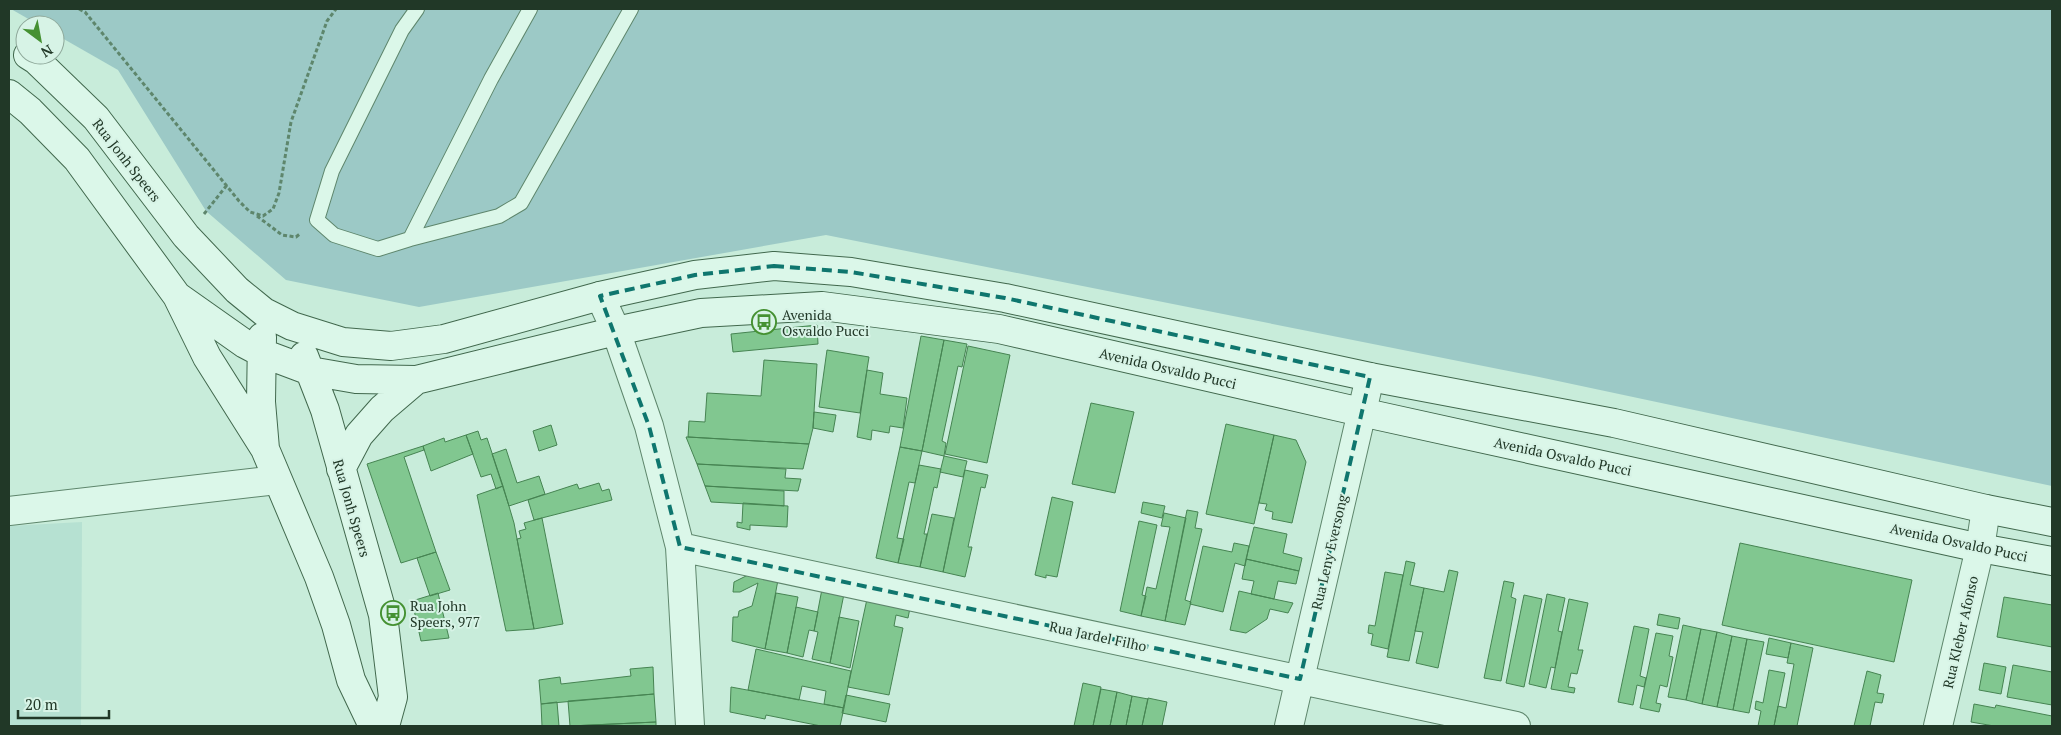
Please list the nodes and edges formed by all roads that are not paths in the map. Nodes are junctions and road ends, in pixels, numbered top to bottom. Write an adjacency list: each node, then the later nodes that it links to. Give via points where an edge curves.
1 (417, 9): 6 (lane, via 402,30 332,171 317,220 334,235 378,249)
2 (530, 9): 6 (lane)
3 (631, 9): 6 (lane, via 521,203 498,216)
4 (39, 65): 9 (main road, Rua Jonh Speers, via 96,118 186,236 237,290)
5 (9, 94): 7 (main road, via 77,159)
6 (410, 239)
7 (177, 296): 12 (main road, Avenida Osvaldo Pucci, via 245,344); 17 (main road, via 207,357)
8 (600, 296): 10 (main road, via 444,339 390,346 343,342); 11 (main road); 14 (main road, via 695,274 774,266 851,272 1005,298)
9 (264, 312): 10 (main road, Rua Jonh Speers); 12 (main road)
10 (292, 326): 13 (main road, Rua Jonh Speers)
11 (616, 330): 15 (main road, Avenida Osvaldo Pucci); 16 (main road, Avenida Osvaldo Pucci, via 702,313 822,306 999,329); 23 (main road, via 649,426)
12 (262, 352): 13 (main road, Avenida Osvaldo Pucci); 17 (main road, via 261,402)
13 (310, 371): 15 (main road, Avenida Osvaldo Pucci, via 356,380); 18 (main road, Rua Jonh Speers, via 325,410)
14 (1370, 377): 16 (main road, Rua Leny Eversong); 20 (main road, via 1614,423)
15 (416, 380): 18 (main road, via 382,409 359,435)
16 (1361, 412): 24 (main road, Avenida Osvaldo Pucci); 26 (main road, Rua Leny Eversong)
17 (265, 449): 19 (main road)
18 (341, 469): 28 (main road, Rua Jonh Speers, via 383,615 393,697)
19 (276, 480): 21 (main road); 27 (main road, via 319,576 351,680)
20 (1986, 509): 22 (main road); 24 (main road, Rua Kleber Afonso)
21 (9, 511)
22 (2052, 522)
23 (680, 547): 26 (main road, Rua Jardel Filho); 29 (main road)
24 (1980, 548): 25 (main road, Avenida Osvaldo Pucci); 32 (main road, Rua Kleber Afonso)
25 (2052, 561)
26 (1300, 679): 30 (main road, Rua Leny Eversong); 31 (main road, Rua Jardel Filho)
27 (373, 726)
28 (385, 726)
29 (690, 726)
30 (1289, 726)
31 (1516, 726)
32 (1938, 726)

